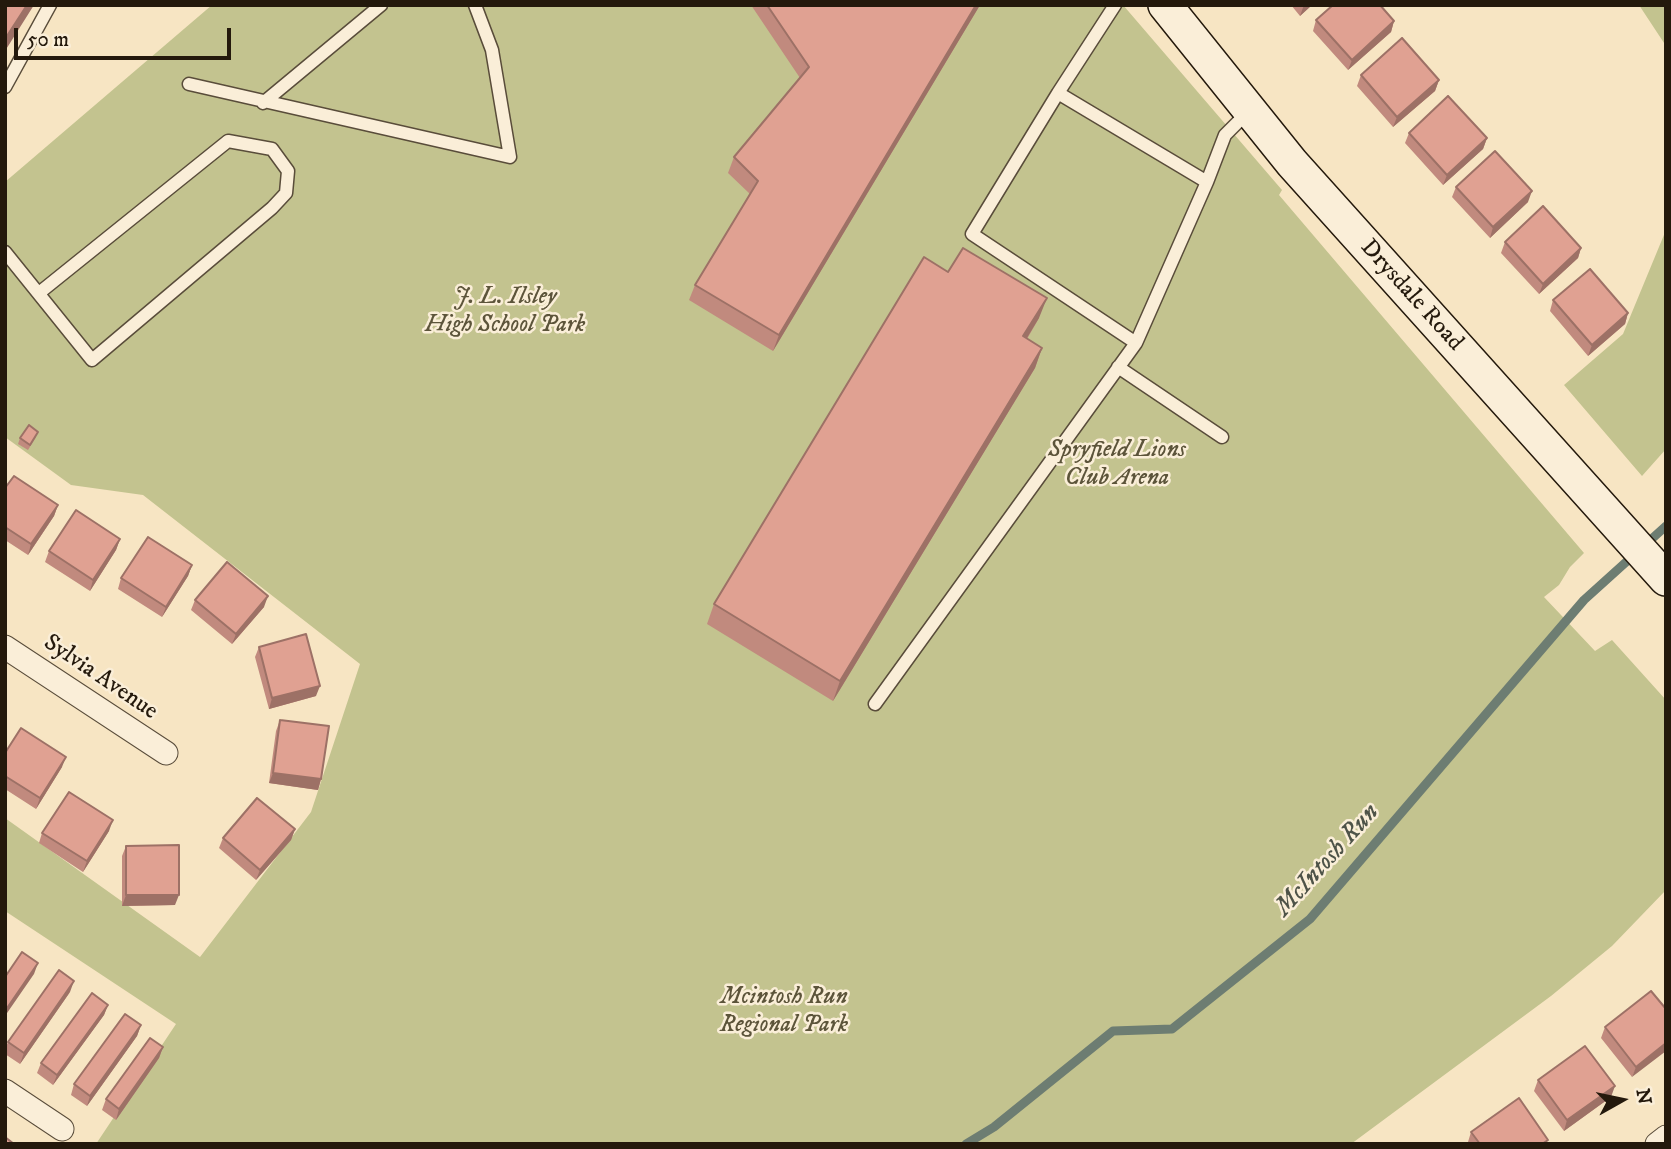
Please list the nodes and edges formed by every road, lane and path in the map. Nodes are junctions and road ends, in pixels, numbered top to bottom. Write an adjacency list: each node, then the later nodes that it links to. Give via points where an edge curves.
1 (50, 5): 7 (lane)
2 (381, 5): 9 (lane)
3 (475, 5): 9 (lane, via 492,50 510,158)
4 (1115, 5): 8 (lane)
5 (1165, 5): 10 (street, Drysdale Road)
6 (189, 84): 9 (lane)
7 (5, 87)
8 (1058, 93): 11 (lane); 14 (lane, via 972,234)
9 (263, 103)
10 (1250, 111): 11 (lane, via 1225,135); 17 (street, Drysdale Road)
11 (1208, 182): 14 (lane)
12 (5, 252): 13 (lane)
13 (38, 293): 13 (lane, via 92,360 272,208 286,193 289,171 272,149 228,141)
14 (1136, 343): 15 (lane)
15 (1118, 367): 16 (lane); 19 (lane)
16 (1222, 437)
17 (1666, 579)
18 (5, 647): 20 (street, Sylvia Avenue)
19 (875, 704)
20 (166, 753)
21 (5, 1091): 22 (street)
22 (62, 1129)
23 (1666, 1137): 24 (street)
24 (1657, 1144)

